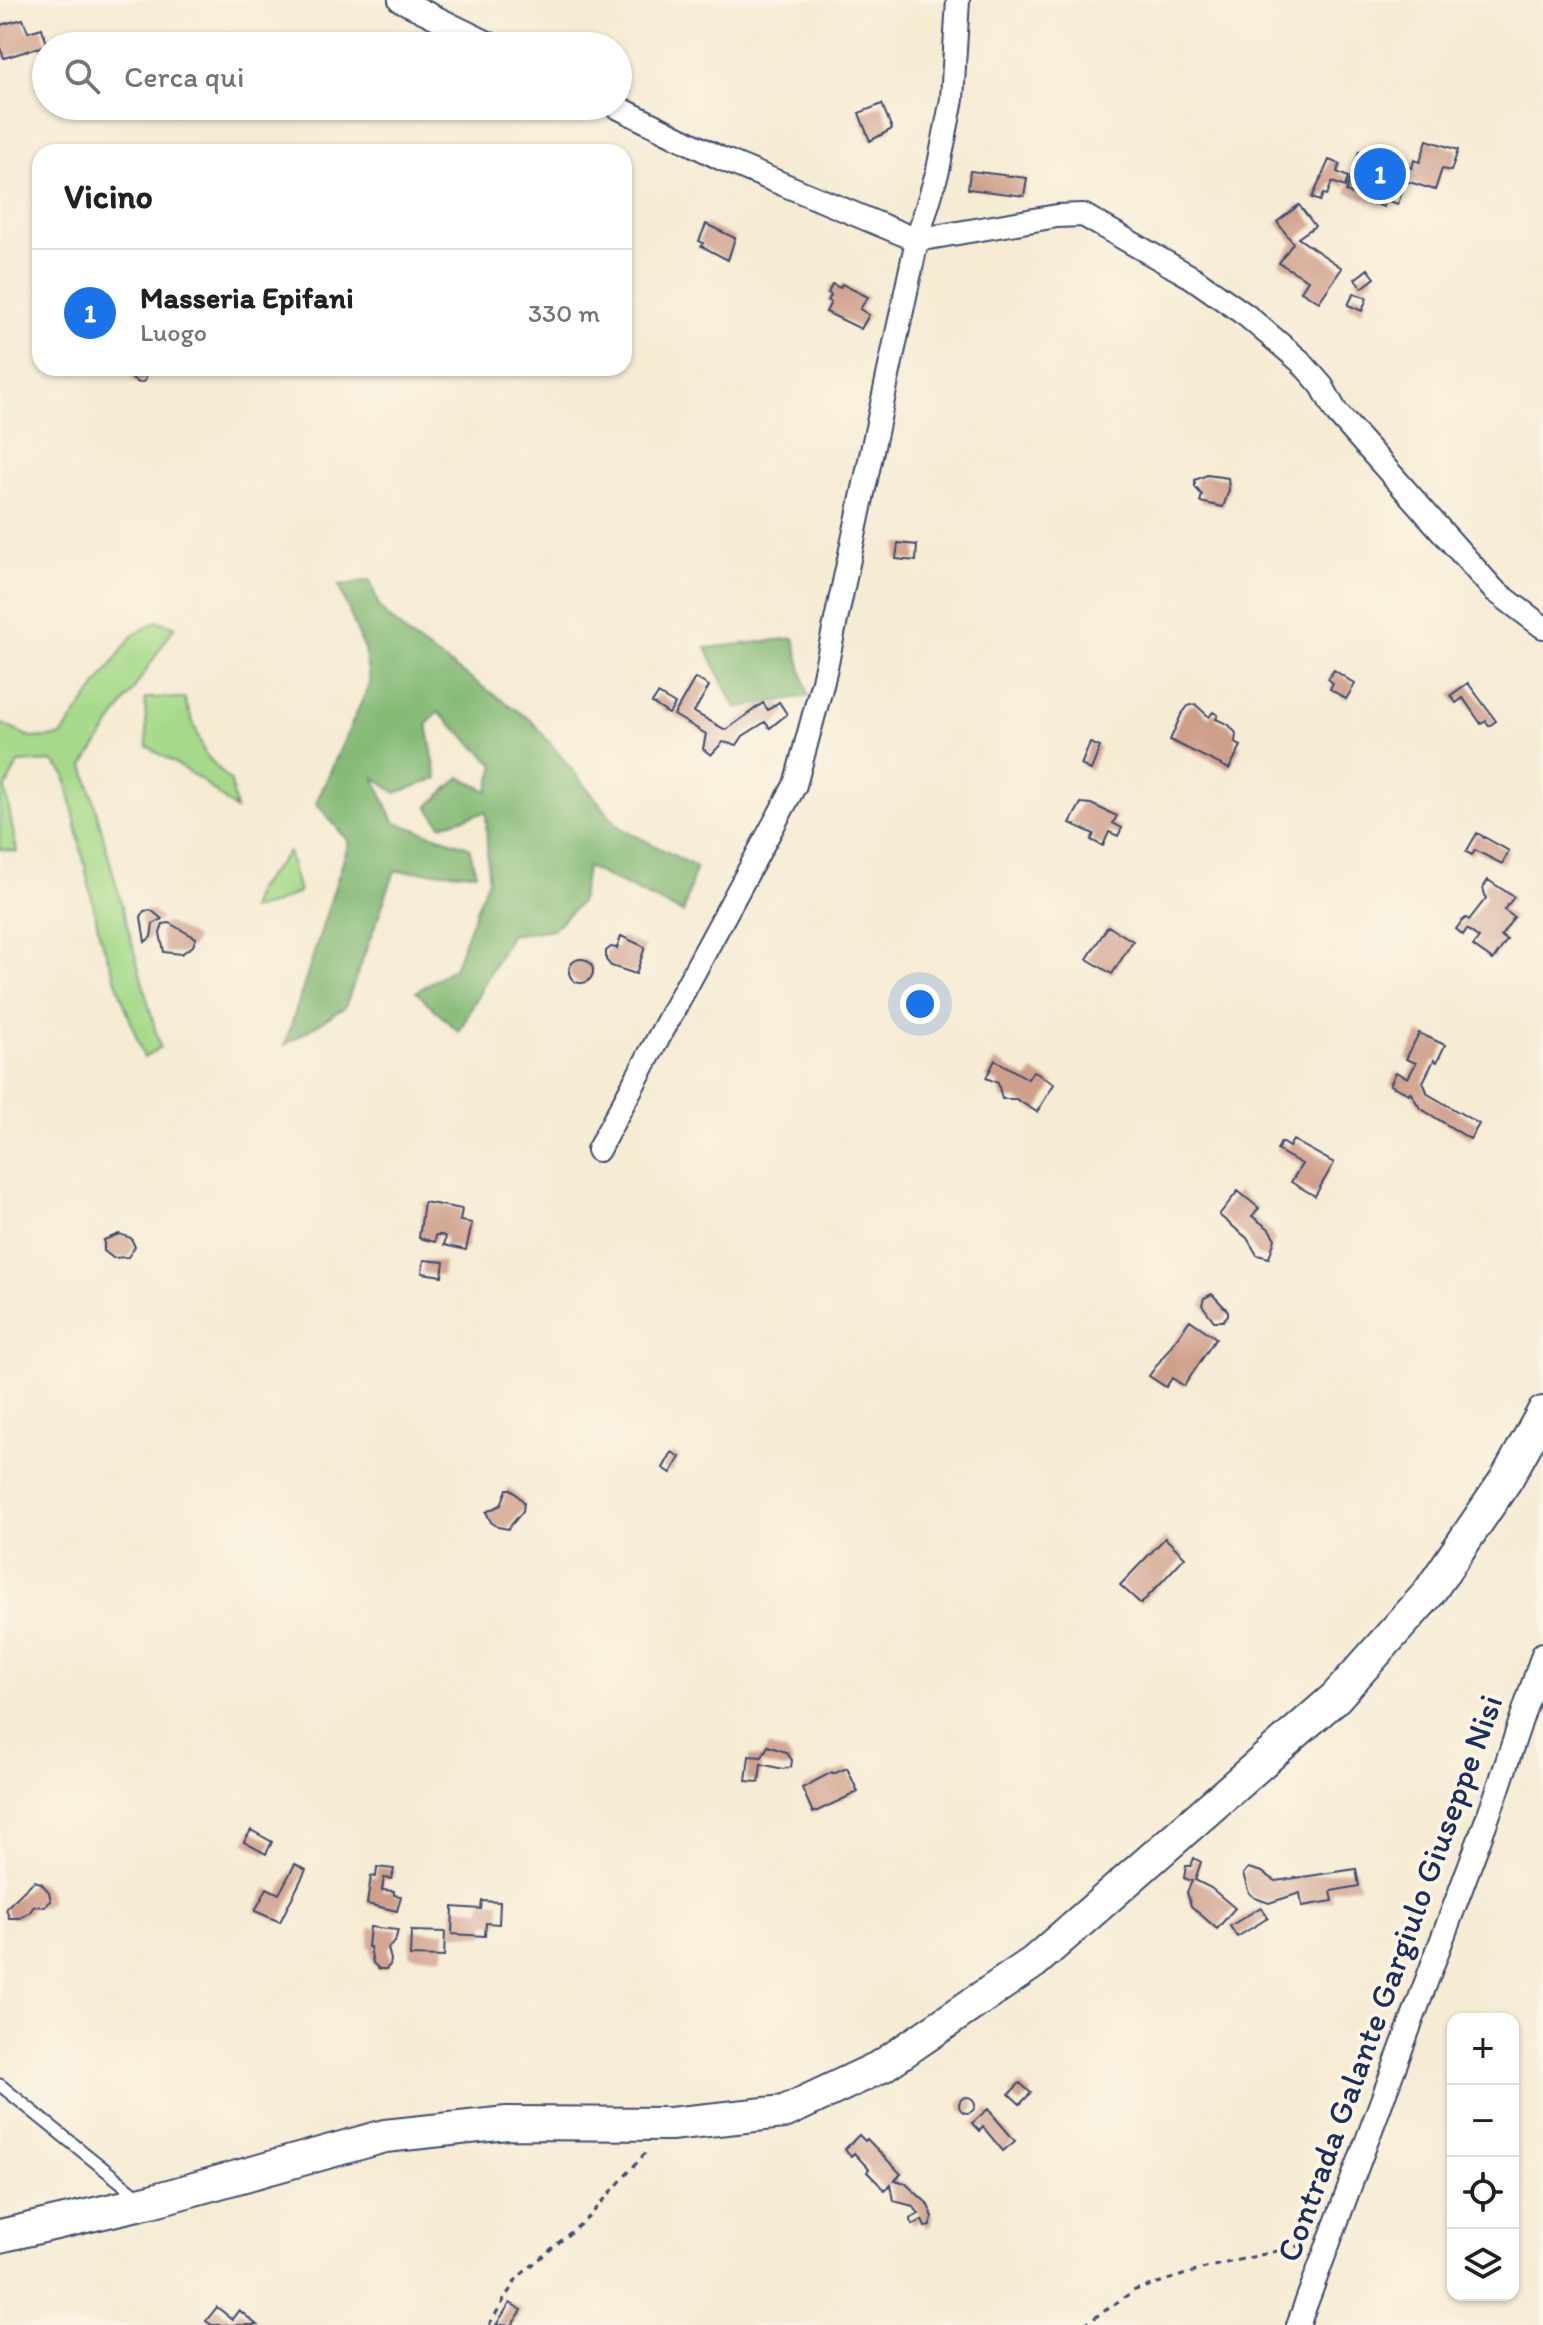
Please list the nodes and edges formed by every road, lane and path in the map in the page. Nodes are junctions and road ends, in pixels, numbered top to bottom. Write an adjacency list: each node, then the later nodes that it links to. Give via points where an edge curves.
1 (400, 0): 3 (street)
2 (958, 0): 5 (street, via 952,99)
3 (465, 32)
4 (632, 114): 5 (street, via 720,158)
5 (917, 240): 6 (street, via 1083,215 1193,278 1300,361 1336,412 1494,590); 7 (street, via 823,681 795,785)
6 (1543, 627)
7 (598, 1150)
8 (1543, 1413): 11 (main road, via 1507,1478 1428,1594 1336,1697 1034,1962 882,2066 784,2112)
9 (1543, 1654): 14 (street, Contrada Galante Gargiulo Giuseppe Nisi, via 1496,1795)
10 (0, 2085): 12 (lane)
11 (670, 2124): 12 (main road, via 507,2123 385,2136); 15 (path, via 590,2216 517,2278)
12 (146, 2202): 13 (main road)
13 (0, 2236)
14 (1330, 2238): 16 (path, via 1135,2290); 17 (street, Contrada Galante Gargiulo Giuseppe Nisi)
15 (489, 2325)
16 (1084, 2325)
17 (1298, 2325)

